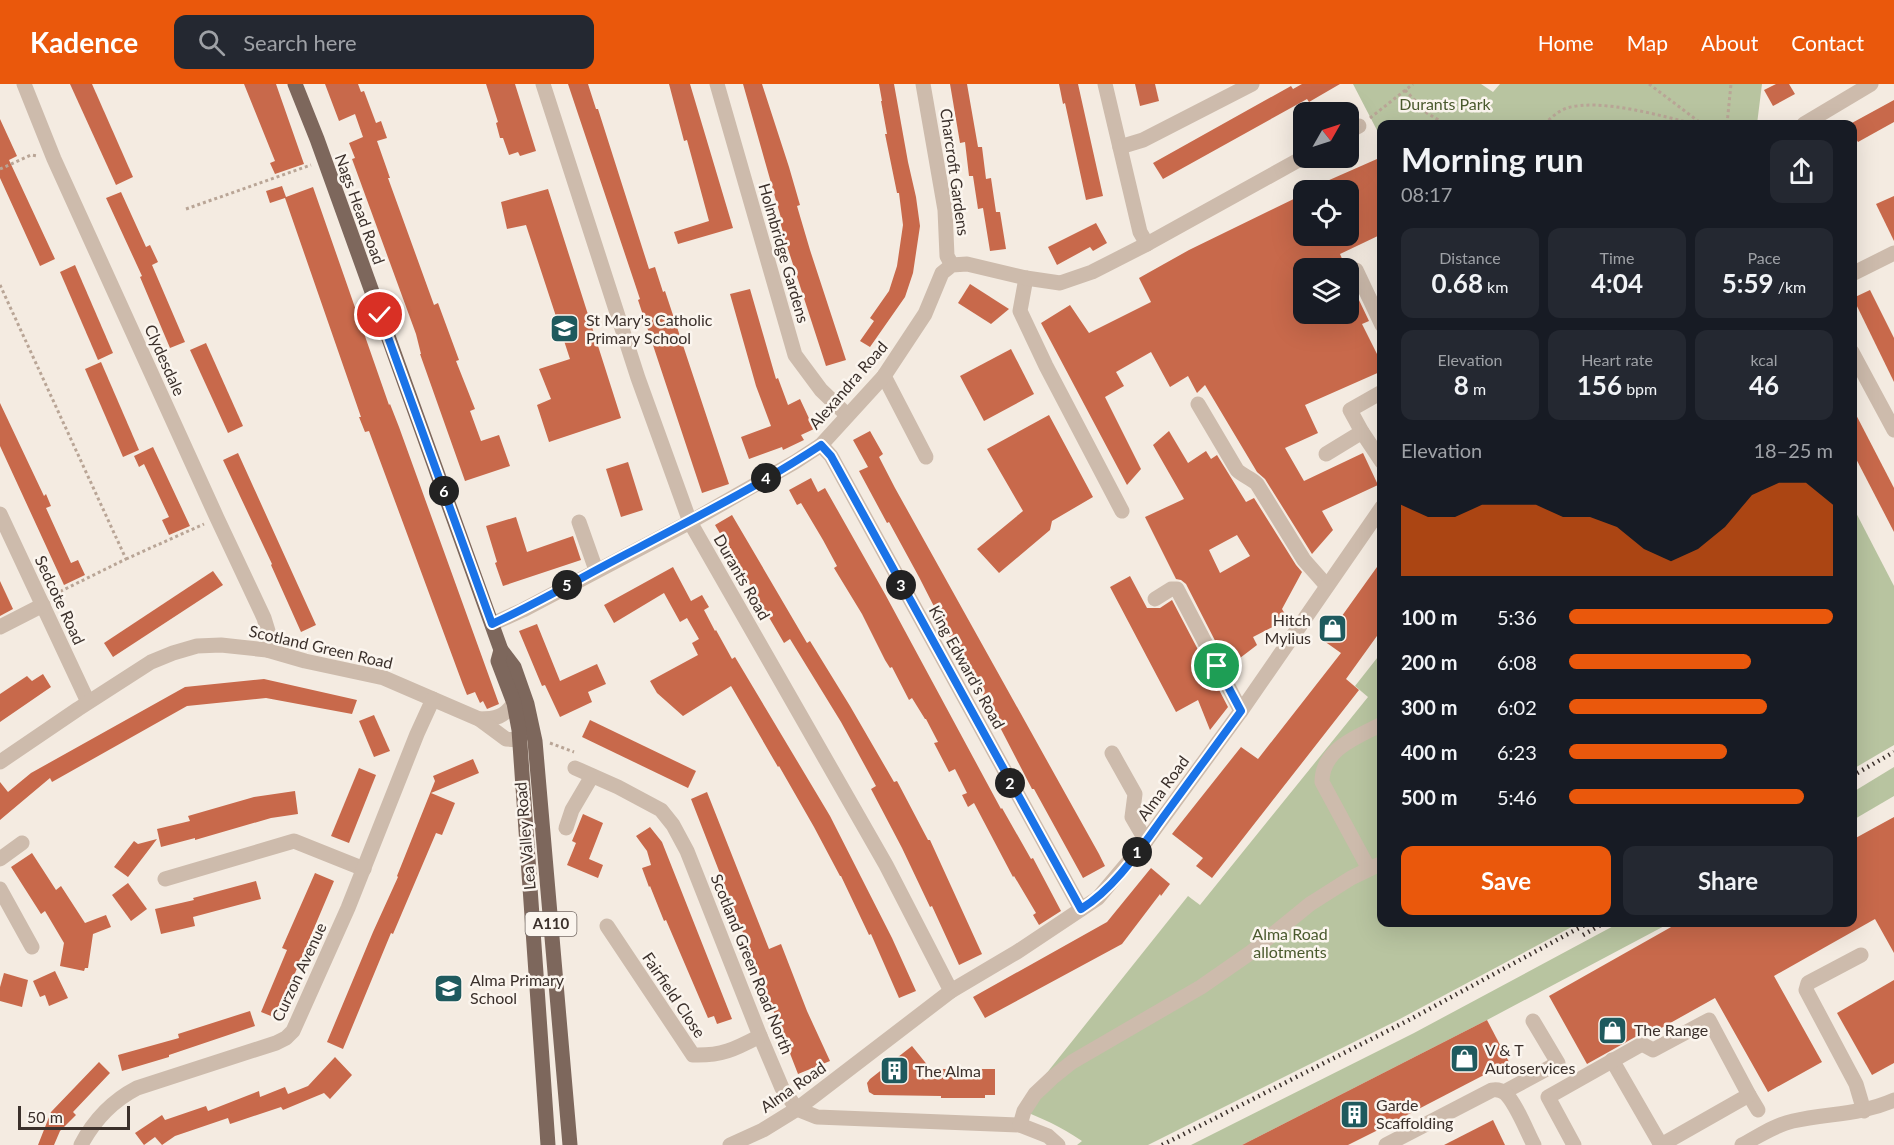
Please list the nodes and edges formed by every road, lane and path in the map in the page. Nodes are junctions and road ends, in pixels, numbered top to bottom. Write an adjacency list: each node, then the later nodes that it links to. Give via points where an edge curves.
1 (24, 84): 21 (street, Clydesdale)
2 (296, 84): 22 (main road, Nags Head Road / A110)
3 (543, 84): 50 (street, Durants Road)
4 (717, 84): 38 (street, Holmbridge Gardens, via 795,355 821,390)
5 (923, 84): 28 (street, Charcroft Gardens, via 945,210 947,256)
6 (1105, 84): 20 (street)
7 (1252, 84): 20 (street, via 1143,140)
8 (1413, 84): 12 (path)
9 (1649, 84): 16 (path)
10 (1731, 84): 17 (path)
11 (1871, 84): 18 (street)
12 (1405, 90): 13 (path); 19 (path)
13 (1438, 120)
14 (1548, 120): 15 (path, via 1564,109 1591,105)
15 (1676, 120)
16 (1697, 120)
17 (1727, 120)
18 (1811, 120)
19 (1359, 125)
20 (1120, 147): 26 (street, via 1140,232)
21 (54, 159): 24 (path, via 31,155); 48 (street, Clydesdale)
22 (324, 160): 25 (path); 56 (main road, Nags Head Road / A110)
23 (1293, 164): 26 (street)
24 (0, 169)
25 (186, 209)
26 (1147, 244): 31 (street, via 1092,272 1060,283)
27 (1894, 253): 29 (street)
28 (952, 265): 31 (street, via 967,264); 35 (street, Alexandra Road, via 942,273 925,314)
29 (1857, 272)
30 (1359, 276): 33 (street)
31 (1026, 278): 45 (street, via 1020,310)
32 (0, 285): 51 (path)
33 (1377, 314)
34 (1857, 361): 39 (street)
35 (884, 376): 38 (street, Alexandra Road); 44 (street)
36 (1377, 395): 40 (street, via 1350,410)
37 (1198, 404): 53 (street, via 1237,470 1257,484 1304,560)
38 (847, 415): 41 (street, Alexandra Road)
39 (1894, 430)
40 (1362, 432): 42 (street); 43 (street)
41 (821, 445): 50 (street, Alexandra Road); 81 (street, King Edward's Road, via 831,456)
42 (1326, 454)
43 (1377, 454)
44 (926, 457)
45 (1122, 511)
46 (0, 514): 55 (street, Sedcote Road)
47 (1377, 514): 53 (street, Alma Road)
48 (217, 518): 51 (path); 58 (street, Clydesdale, via 264,618)
49 (579, 522): 52 (street)
50 (690, 522): 52 (street, Alexandra Road); 85 (street, Durants Road, via 886,866)
51 (126, 560): 55 (path)
52 (596, 570): 56 (street, Alexandra Road)
53 (1327, 586): 63 (street, Alma Road)
54 (1155, 599): 63 (street, via 1177,589)
55 (42, 603): 57 (street); 61 (street, Sedcote Road)
56 (492, 624): 59 (main road, Nags Head Road / A110)
57 (0, 627)
58 (267, 650): 60 (street, Scotland Green Road, via 384,678); 61 (street, Scotland Green Road, via 197,646 152,662)
59 (501, 651): 62 (main road, Lea Valley Road / A110, via 514,667)
60 (433, 699): 64 (street, Scotland Green Road); 78 (street, Curzon Avenue)
61 (88, 702): 70 (street, Scotland Green Road)
62 (520, 703): 64 (street, via 493,719); 67 (main road, Lea Valley Road, via 528,736); 98 (main road, Lea Valley Road / A110, via 535,741)
63 (1241, 711): 74 (street, Alma Road)
64 (479, 719): 67 (street, Scotland Green Road, via 506,738)
65 (1377, 727): 77 (street, via 1341,746 1322,773 1322,782)
66 (545, 737): 68 (path, via 550,744)
67 (519, 740): 97 (main road, Lea Valley Road / A110)
68 (574, 752)
69 (1112, 753): 74 (street, via 1135,794 1132,817)
70 (0, 762)
71 (575, 768): 72 (street, Scotland Green Road North)
72 (592, 776): 73 (street); 87 (street, Scotland Green Road North, via 661,810 673,825 687,851)
73 (566, 828)
74 (1146, 841): 81 (street, Alma Road, via 1098,898)
75 (22, 843): 76 (street)
76 (0, 859)
77 (1375, 866): 95 (street, via 1310,904 1200,987 1072,1062 1035,1094)
78 (364, 869): 79 (street, via 294,841); 96 (street, Curzon Avenue, via 297,1024 286,1038 121,1096 95,1122)
79 (165, 879)
80 (0, 889): 83 (street)
81 (1081, 909): 85 (street, Alma Road)
82 (606, 926): 87 (street, Fairfield Close, via 693,1055 729,1052)
83 (32, 948)
84 (1861, 955): 94 (street, via 1808,983 1806,990 1856,1084)
85 (951, 991): 92 (street, Alma Road)
86 (1533, 1021): 89 (street, via 1558,1063)
87 (760, 1036): 92 (street, Scotland Green Road North, via 782,1088)
88 (1612, 1060): 90 (street, via 1642,1044 1653,1050 1709,1020); 103 (street, via 1548,1097); 104 (street)
89 (1504, 1092): 101 (street, via 1492,1090); 102 (street)
90 (1749, 1095): 93 (street); 104 (street)
91 (1894, 1100): 94 (street)
92 (797, 1109): 95 (street, via 817,1117); 99 (street, Alma Road)
93 (1758, 1110)
94 (1864, 1111): 105 (street, via 1788,1123)
95 (1020, 1125): 100 (street, via 1048,1136)
96 (81, 1145)
97 (548, 1145)
98 (570, 1145)
99 (730, 1145)
100 (1058, 1145)
101 (1386, 1145)
102 (1534, 1145)
103 (1574, 1145)
104 (1661, 1145)
105 (1742, 1145)

